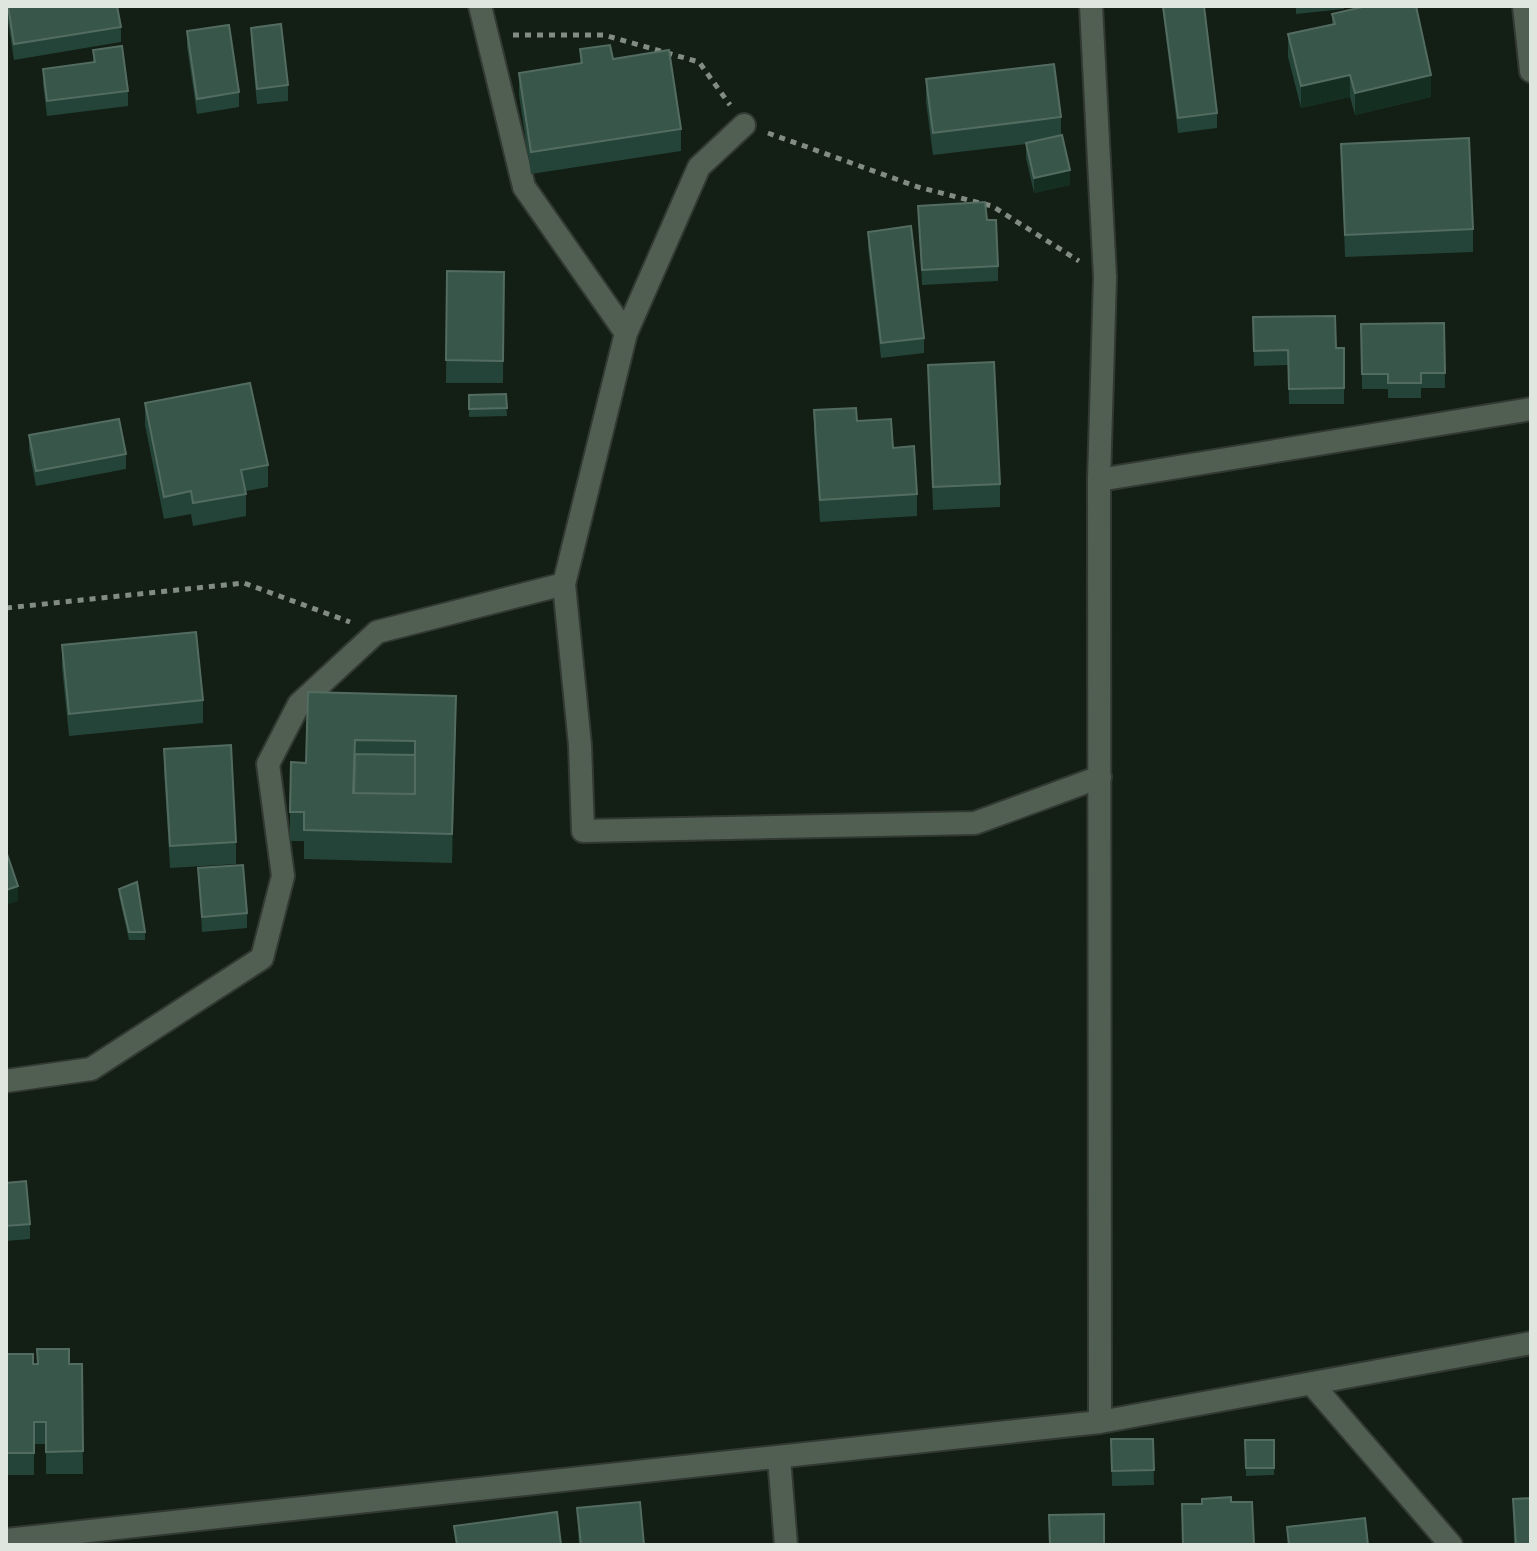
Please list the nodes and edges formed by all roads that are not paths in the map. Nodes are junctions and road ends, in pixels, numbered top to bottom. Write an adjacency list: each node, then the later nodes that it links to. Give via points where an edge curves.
1 (480, 6): 6 (street, via 524,187)
2 (1091, 6): 8 (street, via 1105,277)
3 (1524, 6): 4 (street)
4 (1531, 71)
5 (744, 125): 6 (street, via 699,167)
6 (626, 333): 9 (street)
7 (1531, 409): 8 (street)
8 (1099, 480): 10 (street)
9 (564, 584): 10 (street, via 583,831 975,823); 11 (street, via 377,632 299,704 268,764 283,876 262,958 91,1069)
10 (1100, 777): 14 (street)
11 (6, 1081)
12 (1531, 1343): 13 (street)
13 (1312, 1384): 14 (street); 18 (street)
14 (1100, 1422): 15 (street)
15 (779, 1458): 16 (street); 17 (street)
16 (6, 1540)
17 (786, 1545)
18 (1451, 1545)

